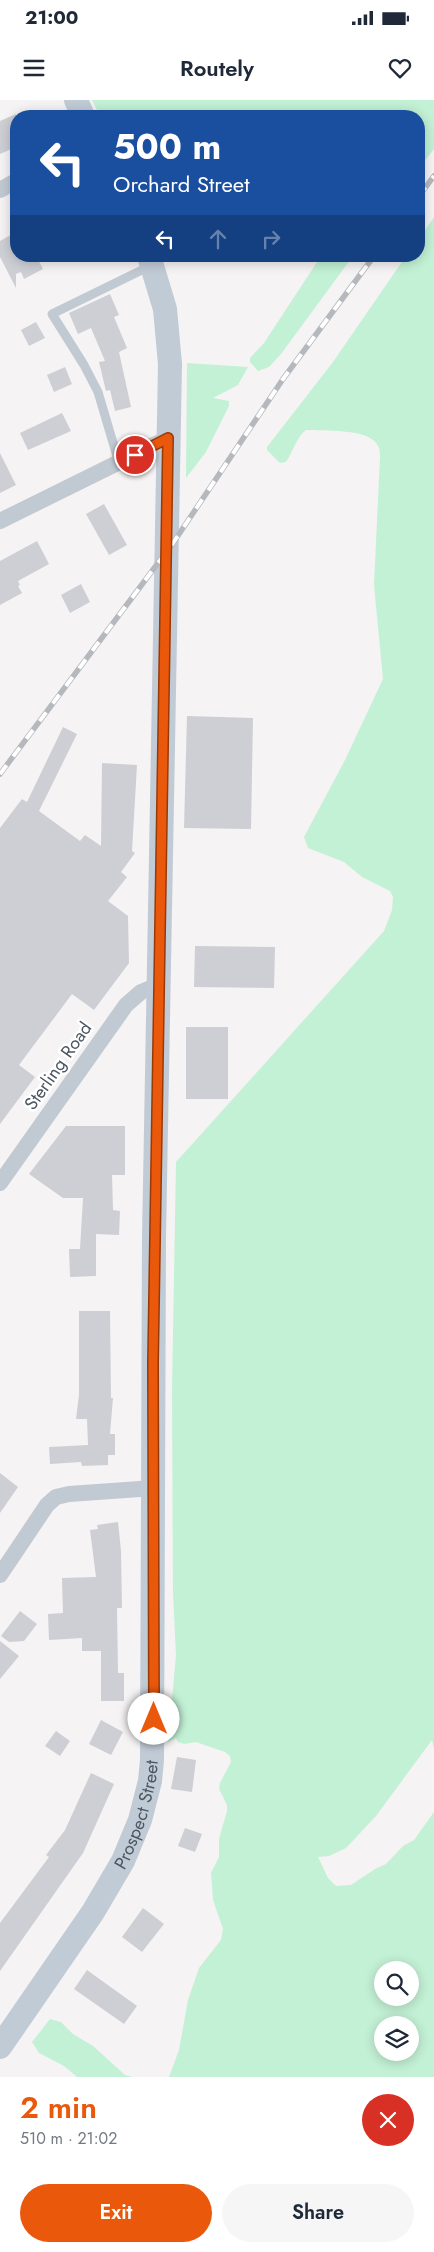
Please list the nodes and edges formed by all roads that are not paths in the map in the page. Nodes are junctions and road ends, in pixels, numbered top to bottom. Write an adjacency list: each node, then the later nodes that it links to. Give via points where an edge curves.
1 (149, 262): 4 (lane, via 52,314 98,392)
2 (151, 262): 3 (main road, Prospect Street, via 163,300 169,336)
3 (168, 438): 4 (street); 6 (main road, Prospect Street)
4 (119, 463): 5 (street)
5 (0, 521)
6 (160, 984): 7 (street, Sterling Road, via 141,992 126,1005); 8 (main road, Prospect Street)
7 (0, 1183)
8 (154, 1488): 9 (street, via 68,1494 56,1498); 10 (main road, Prospect Street, via 154,1732 144,1804 131,1845 110,1884)
9 (0, 1574)
10 (0, 2047)

